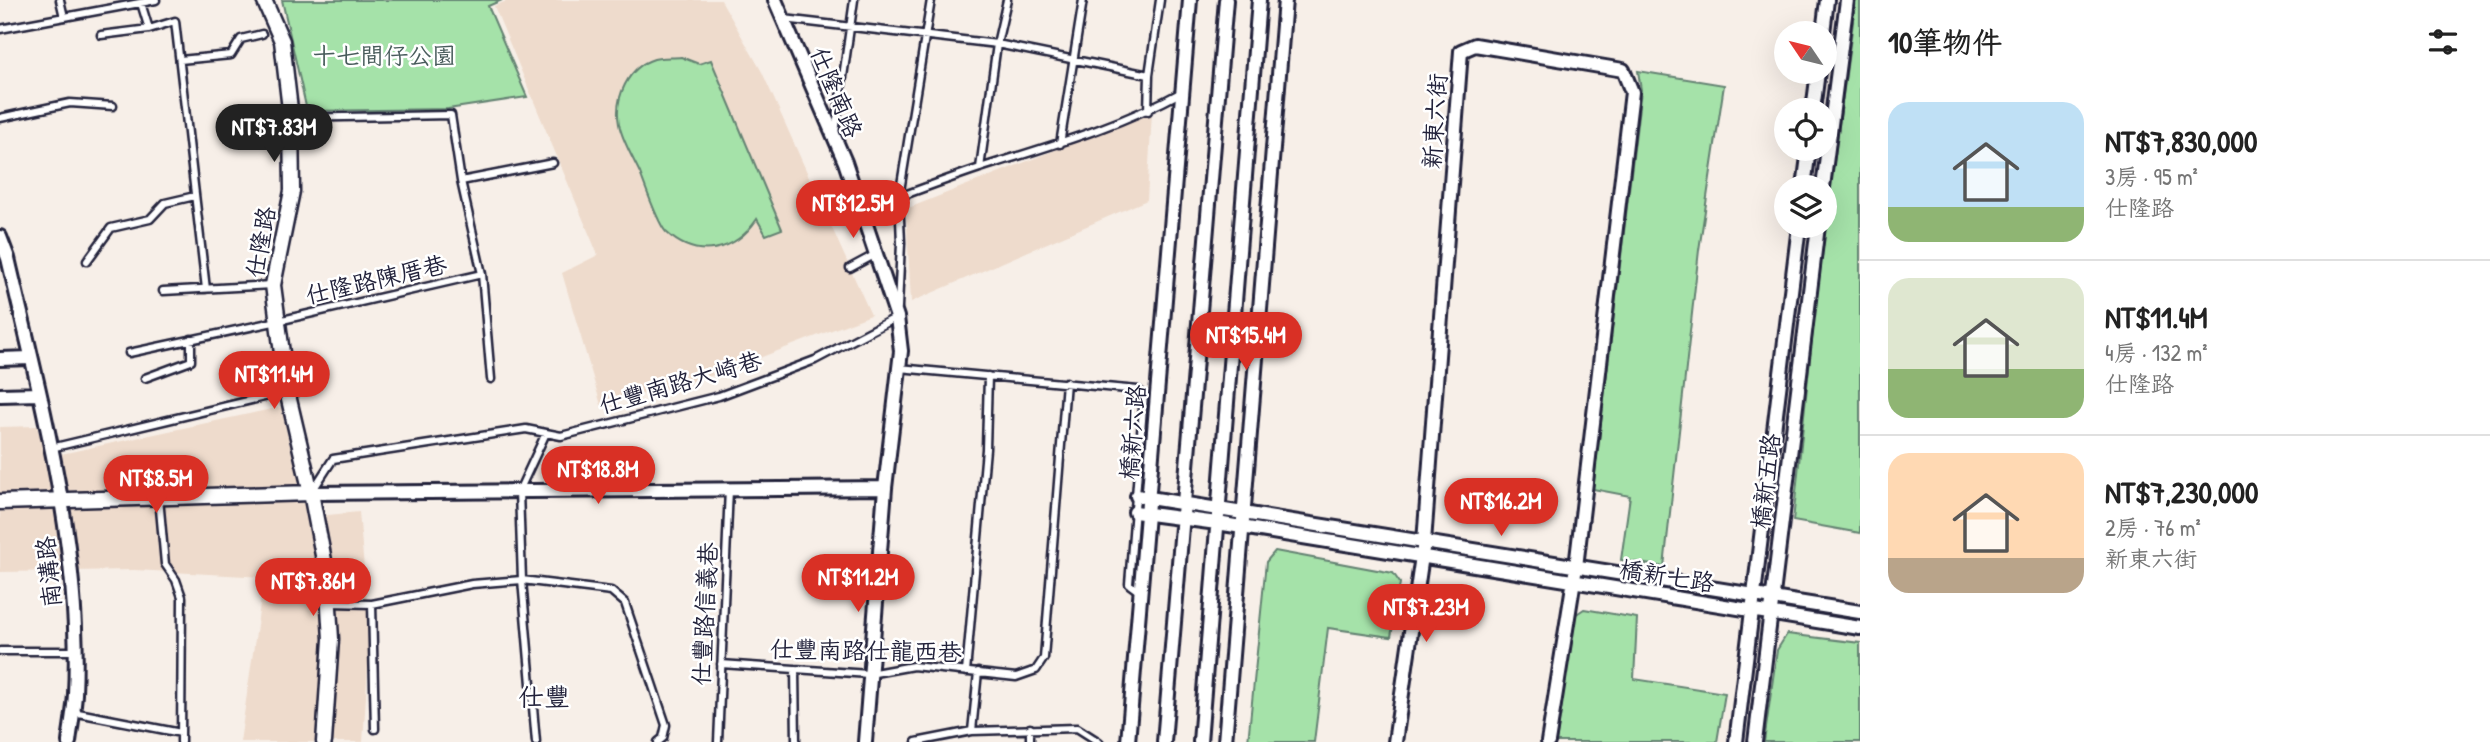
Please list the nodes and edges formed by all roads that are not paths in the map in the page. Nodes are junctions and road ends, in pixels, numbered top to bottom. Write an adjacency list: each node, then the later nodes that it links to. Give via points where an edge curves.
1 (60, 0): 17 (lane)
2 (156, 0): 15 (lane)
3 (264, 0): 33 (street, 仕隆路, via 282,41)
4 (854, 0): 19 (lane)
5 (931, 0): 24 (lane)
6 (1007, 0): 25 (lane)
7 (1083, 0): 27 (lane)
8 (1160, 0): 28 (lane)
9 (1190, 0): 29 (street, 橋新六路)
10 (1226, 0): 77 (street)
11 (1259, 0): 78 (street)
12 (1285, 0): 79 (street)
13 (1827, 0): 18 (street)
14 (1847, 0): 38 (street)
15 (141, 3): 17 (lane); 21 (lane)
16 (779, 7): 19 (lane); 34 (street, 仕隆南路)
17 (64, 17): 20 (lane)
18 (1824, 21)
19 (850, 27): 24 (lane); 34 (lane)
20 (0, 29)
21 (149, 29): 23 (lane); 26 (lane, via 175,21)
22 (262, 34): 26 (lane, via 242,39 232,55)
23 (101, 35)
24 (926, 35): 25 (lane); 41 (lane)
25 (998, 44): 27 (lane); 37 (lane)
26 (180, 60): 40 (lane)
27 (1073, 61): 28 (lane); 35 (lane)
28 (1149, 75): 31 (lane)
29 (1182, 93): 31 (lane); 73 (street, 橋新六路)
30 (113, 106): 32 (lane, via 70,103)
31 (1148, 111): 35 (lane)
32 (0, 118)
33 (291, 118): 39 (lane, via 450,115); 50 (street, 仕隆路, via 292,191)
34 (834, 139): 45 (street, 仕隆南路)
35 (1060, 144): 37 (lane)
36 (553, 163): 39 (lane)
37 (980, 168): 41 (lane)
38 (1825, 175)
39 (461, 181): 49 (lane)
40 (195, 196): 47 (lane, via 164,203 150,219 111,228); 51 (lane)
41 (899, 197): 53 (lane)
42 (0, 237): 46 (street, 南溝路)
43 (1798, 238): 89 (street, 橋新五路)
44 (1817, 238): 90 (street, 橋新五路)
45 (876, 254): 48 (lane); 53 (street, 仕隆南路)
46 (4, 258): 57 (street, 南溝路)
47 (87, 261)
48 (850, 268)
49 (482, 274): 54 (lane, 仕隆路陳厝巷); 62 (lane)
50 (273, 285): 51 (lane); 54 (street, 仕隆路)
51 (206, 289): 52 (lane)
52 (163, 290)
53 (897, 317): 59 (street, 仕隆南路); 67 (lane, 仕豐南路大崎巷, via 815,360 719,396 561,436)
54 (278, 321): 55 (lane, 仕隆路陳厝巷); 64 (street, 仕隆路)
55 (191, 340): 56 (lane, 仕隆路陳厝巷); 61 (lane, via 191,360)
56 (129, 353)
57 (31, 358): 58 (street); 65 (street, 南溝路)
58 (0, 359)
59 (899, 368): 60 (lane); 70 (street, 仕隆南路)
60 (988, 376): 63 (lane); 101 (lane)
61 (145, 378)
62 (491, 379)
63 (1066, 382): 73 (lane, via 1138,390 1144,395); 102 (lane, 仕豐南路仕龍西巷, via 1044,658 1036,670 1017,677)
64 (287, 391): 68 (lane); 72 (street, 仕隆路)
65 (39, 394): 66 (street); 68 (street, 南溝路)
66 (0, 396)
67 (545, 433): 71 (lane); 72 (lane, 仕豐南路大崎巷, via 527,429 333,459)
68 (50, 448): 75 (street, 南溝路)
69 (729, 488): 70 (street); 71 (street); 99 (lane, 仕豐路信義巷)
70 (885, 488): 103 (street, 仕隆南路)
71 (519, 491): 72 (street); 87 (lane)
72 (312, 493): 74 (street); 91 (street, 仕隆路)
73 (1142, 497): 77 (street, 橋新七路); 80 (street, 橋新六路)
74 (159, 498): 75 (street); 108 (lane, via 165,564 182,597)
75 (61, 500): 76 (street); 98 (street, 南溝路)
76 (0, 502)
77 (1184, 503): 78 (street, 橋新七路); 81 (street)
78 (1218, 508): 79 (street, 橋新七路); 82 (street)
79 (1244, 512): 83 (street); 84 (street, 橋新七路)
80 (1141, 513): 81 (street, 橋新七路); 120 (street, 橋新六路)
81 (1183, 518): 82 (street, 橋新七路); 121 (street)
82 (1217, 523): 83 (street, 橋新七路); 122 (street)
83 (1243, 528): 85 (street, 橋新七路); 123 (street)
84 (1424, 542): 85 (street, 新東六街); 86 (street, 橋新七路); 86 (street, 新東六街, via 1461,51 1475,45 1623,70 1633,92)
85 (1422, 557): 88 (street, 橋新七路); 124 (street, 新東六街)
86 (1576, 566): 88 (street, 新東六街); 89 (street, 橋新七路)
87 (522, 580): 92 (lane, 仕豐路信義巷, via 472,584); 112 (lane); 113 (lane, 仕豐路信義巷, via 611,591 625,603 666,725)
88 (1573, 582): 93 (street, 橋新七路); 125 (street, 新東六街)
89 (1753, 595): 90 (street, 橋新七路); 93 (street, 橋新五路)
90 (1772, 598): 94 (street, 橋新七路); 95 (street, 橋新五路)
91 (330, 603): 92 (lane, 仕豐路信義巷); 111 (street, 仕隆路)
92 (372, 604): 106 (lane)
93 (1751, 610): 95 (street, 橋新七路); 126 (street, 橋新五路)
94 (1860, 612)
95 (1770, 613): 96 (street, 橋新七路); 127 (street, 橋新五路)
96 (1860, 628)
97 (0, 650): 98 (lane)
98 (75, 651): 104 (street, 南溝路)
99 (721, 664): 100 (lane, 仕豐南路仕龍西巷); 114 (lane, 仕豐路信義巷)
100 (795, 669): 103 (lane, 仕豐南路仕龍西巷); 115 (lane)
101 (967, 672): 102 (lane, 仕豐南路仕龍西巷); 103 (lane, 仕豐南路仕龍西巷, via 913,666)
102 (978, 672): 107 (lane)
103 (869, 674): 116 (street, 仕隆南路)
104 (73, 712): 108 (lane); 109 (street, 南溝路)
105 (1030, 728): 107 (lane); 118 (lane); 119 (lane, via 1077,728)
106 (375, 729)
107 (972, 731): 117 (lane)
108 (181, 733): 110 (lane)
109 (69, 742)
110 (181, 742)
111 (324, 742)
112 (536, 742)
113 (659, 742)
114 (718, 742)
115 (796, 742)
116 (865, 742)
117 (916, 742)
118 (1030, 742)
119 (1099, 742)
120 (1128, 742)
121 (1164, 742)
122 (1199, 742)
123 (1225, 742)
124 (1395, 742)
125 (1548, 742)
126 (1735, 742)
127 (1755, 742)

